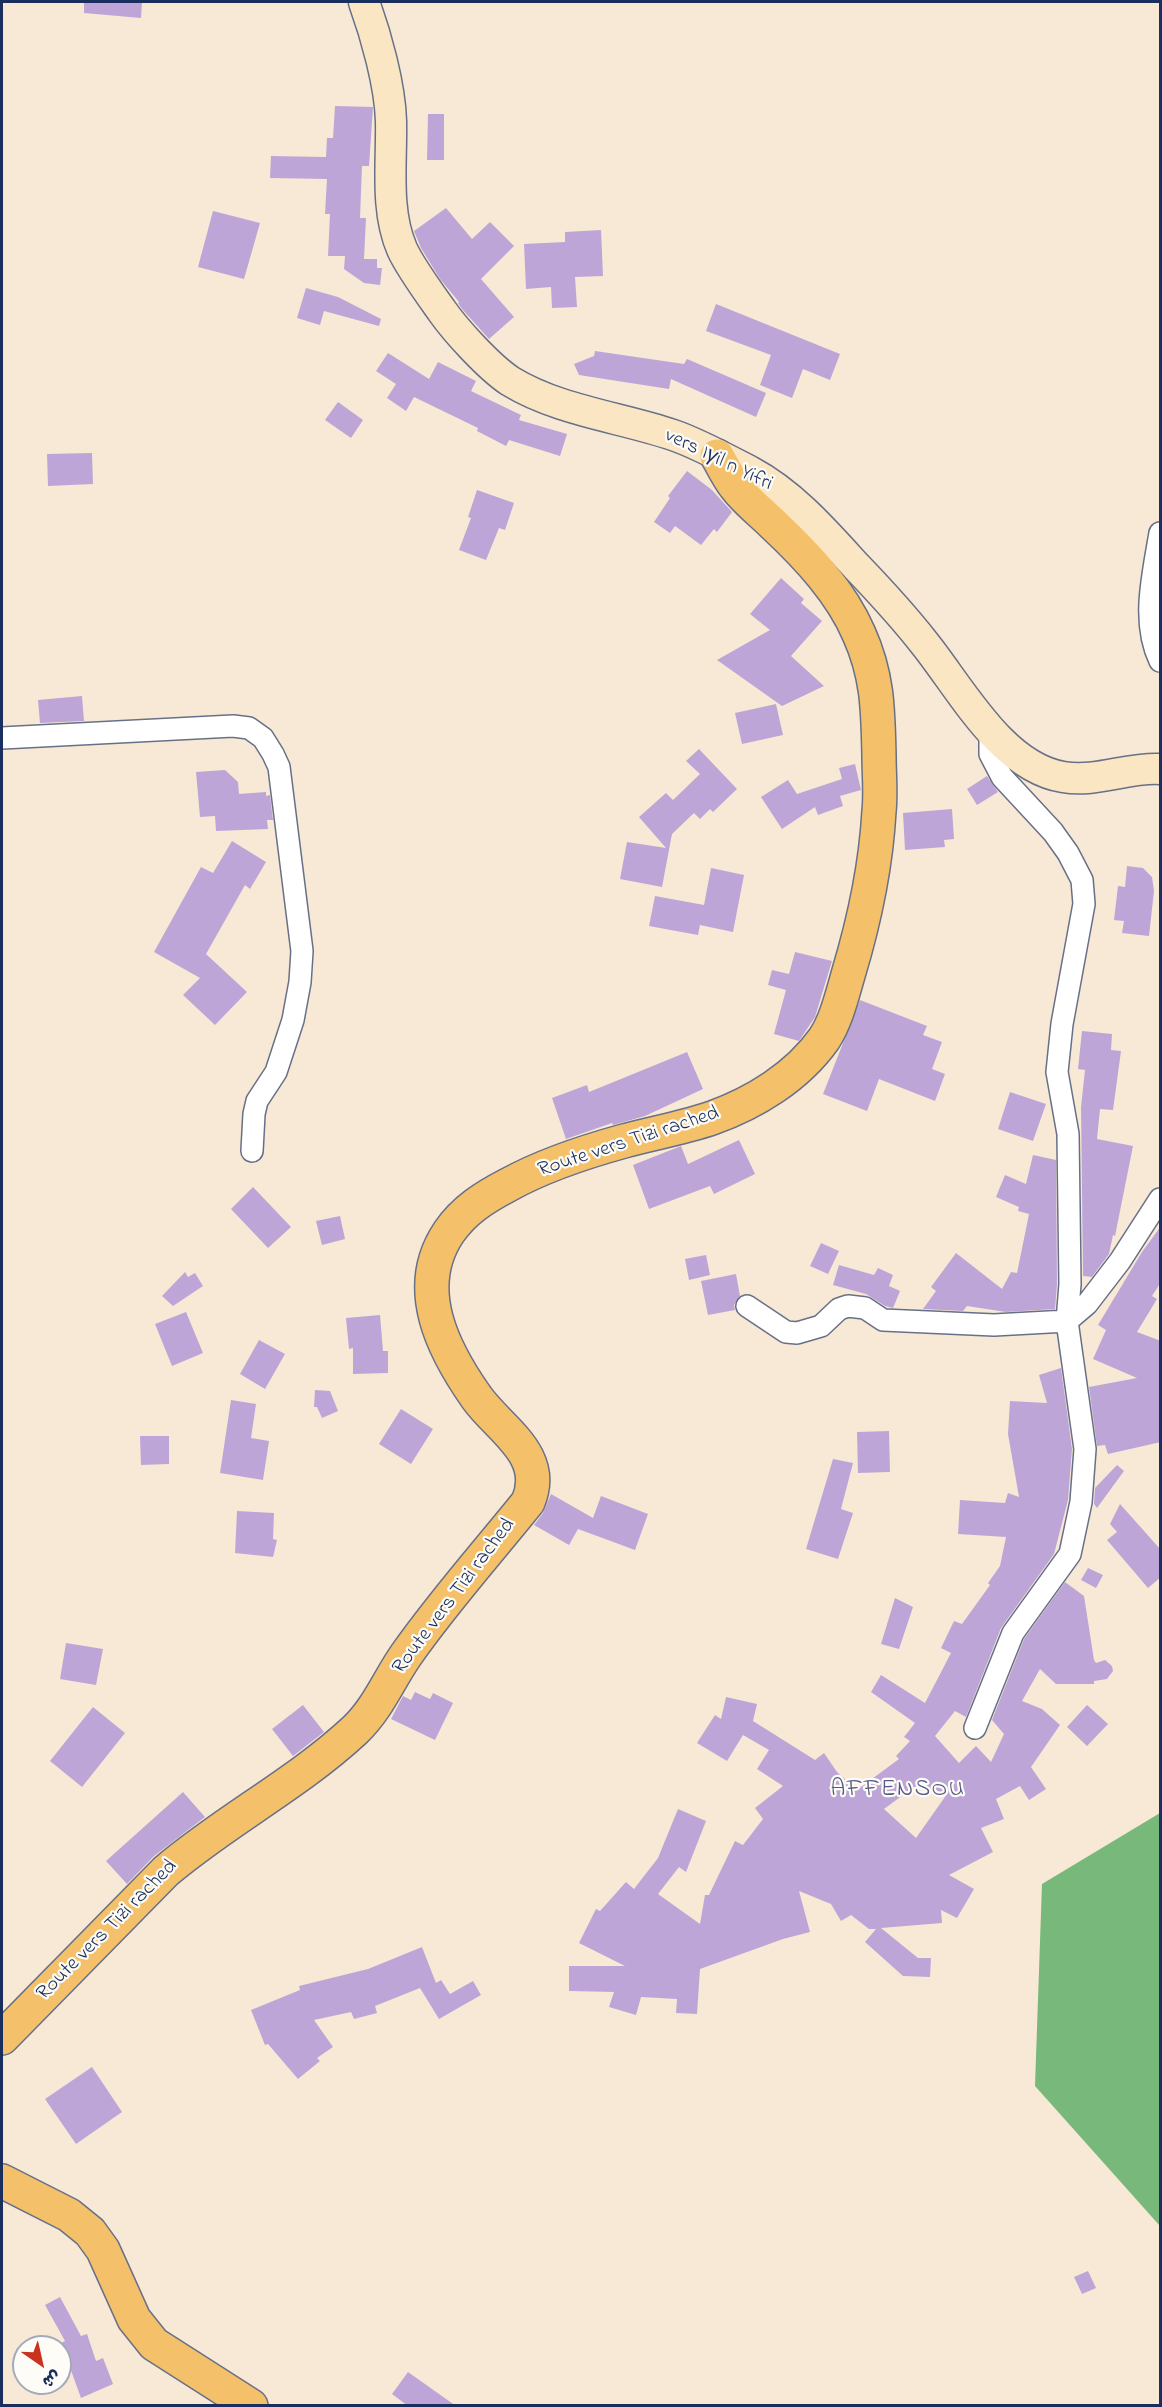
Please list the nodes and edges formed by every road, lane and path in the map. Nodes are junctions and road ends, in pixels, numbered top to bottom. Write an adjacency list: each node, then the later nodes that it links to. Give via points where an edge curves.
1 (364, 2): 2 (main road, vers Iγil n Yifri, via 380,56 391,117 393,220 402,249 443,312 510,380 568,405 676,436)
2 (717, 456): 5 (main road, vers Iγil n Yifri, via 784,494 831,539 924,642); 13 (main road, Route vers Tizi rached, via 735,488 779,529 840,599 859,633 875,675 880,811 869,895 839,1006 825,1038 799,1068 741,1107 564,1159 483,1198 447,1234 430,1290 436,1326 478,1400 508,1429 525,1455 533,1481 528,1502 405,1656 377,1706 356,1729 166,1871)
3 (1161, 533): 4 (street, via 1151,585 1150,624)
4 (1161, 661)
5 (990, 730): 7 (main road, vers Iγil n Yifri, via 1017,757 1063,777 1094,778); 11 (street, via 990,754 1002,777 1053,832 1082,880 1083,915 1057,1072 1068,1134)
6 (2, 738): 8 (street, via 233,726 249,728 273,753 285,804 302,951 293,1020 276,1072 257,1101)
7 (1161, 769)
8 (252, 1151)
9 (1161, 1199): 11 (street, via 1087,1304)
10 (747, 1306): 11 (street, via 786,1332 797,1333 821,1326 848,1306 865,1308 883,1320 994,1325)
11 (1067, 1321): 12 (street, via 1085,1449 1081,1502 1070,1554 1012,1633)
12 (975, 1728)
13 (2, 2038)
14 (2, 2181): 15 (main road, via 69,2215 90,2232 103,2250 134,2319 154,2344)
15 (251, 2406)

